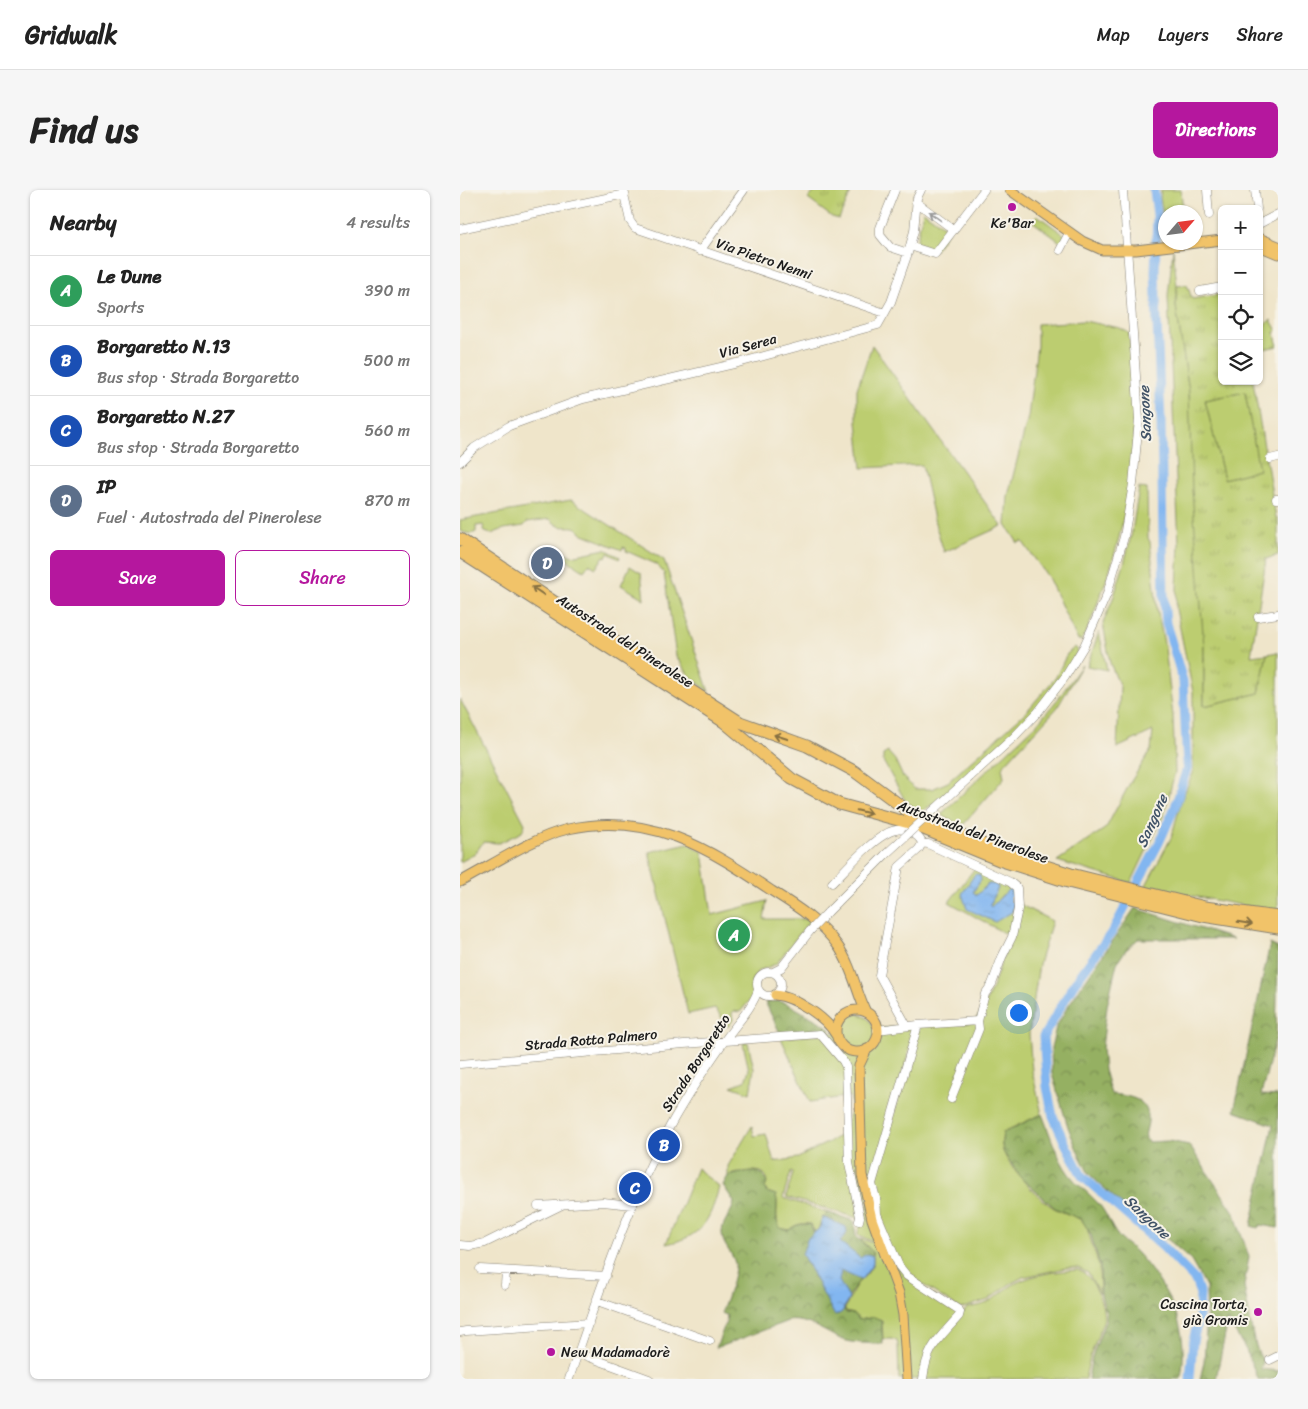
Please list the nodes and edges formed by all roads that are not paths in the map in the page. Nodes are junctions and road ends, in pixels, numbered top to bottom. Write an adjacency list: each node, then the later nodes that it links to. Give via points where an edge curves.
1 (744, 190): 25 (street)
2 (895, 190): 22 (street, via 880,236 886,244)
3 (921, 190): 11 (street, Via Serea)
4 (984, 190): 17 (street)
5 (1010, 190): 18 (main road)
6 (1021, 190): 23 (main road, via 1085,237)
7 (1123, 190): 23 (street)
8 (1207, 190): 13 (street)
9 (1255, 190): 12 (street)
10 (624, 192): 16 (street); 25 (street, Via Pietro Nenni, via 630,222 635,228)
11 (916, 202): 17 (street, one-way to 11); 22 (street, Via Serea)
12 (1257, 205)
13 (1209, 214)
14 (1278, 214): 15 (street)
15 (1263, 223)
16 (460, 229)
17 (954, 230): 22 (street, via 935,254)
18 (1069, 233): 19 (street, via 1062,248); 23 (main road, via 1102,250)
19 (1055, 240)
20 (1218, 240): 23 (main road)
21 (1263, 243): 24 (main road)
22 (909, 250): 28 (street, Via Serea)
23 (1129, 250): 40 (street, bridge, via 1139,420 1134,484 1124,537 1107,594 1084,646 1038,712 886,854 810,931)
24 (1278, 250)
25 (700, 251): 28 (street, Via Pietro Nenni)
26 (1218, 288): 27 (street)
27 (1200, 291)
28 (885, 313): 29 (street, Via Serea, via 878,325 738,363 583,399 530,417 490,437)
29 (460, 462)
30 (460, 538): 35 (highway, Autostrada del Pinerolese, one-way to 30, via 916,817 854,771 807,746 740,722)
31 (460, 552): 35 (highway, Autostrada del Pinerolese, one-way to 35, via 724,722 792,779 847,808 909,823 999,860)
32 (1278, 614): 33 (street)
33 (1258, 617)
34 (922, 844): 37 (street, via 918,836 909,832 891,832 877,840); 50 (street, via 928,844 1017,888 1018,910 1012,937 985,994); 52 (street, via 899,867 879,975)
35 (1070, 878): 38 (highway, Autostrada del Pinerolese, via 1213,908); 39 (highway, Autostrada del Pinerolese, one-way to 39, via 1203,916)
36 (460, 882): 41 (main road, via 536,841 569,829 616,825 672,834 710,851 798,908 838,946)
37 (832, 883)
38 (1278, 917)
39 (1278, 928)
40 (777, 972): 42 (street, via 759,976 756,982); 43 (street, via 780,980)
41 (853, 977): 46 (main road, via 854,998); 47 (main road)
42 (758, 990): 44 (street); 45 (street, Strada Borgaretto)
43 (778, 991): 44 (street); 48 (main road)
44 (765, 996): 45 (street, Strada Borgaretto)
45 (752, 1003): 55 (street, Strada Borgaretto)
46 (850, 1012): 47 (main road); 49 (main road)
47 (866, 1012): 53 (main road, via 874,1019)
48 (821, 1017): 49 (main road); 54 (main road)
49 (840, 1018): 54 (main road)
50 (978, 1021): 51 (street); 60 (street, via 979,1029)
51 (918, 1025): 52 (street); 80 (street, via 872,1184 877,1214 899,1266 906,1276 960,1312 930,1349)
52 (907, 1026): 53 (street)
53 (877, 1030): 57 (main road, via 875,1041)
54 (837, 1037): 56 (main road)
55 (724, 1042): 58 (street, Strada Rotta Palmero); 62 (street, Strada Borgaretto, via 685,1099); 64 (street, Strada Rotta Palmero, via 820,1034 843,1060 847,1072 849,1164)
56 (846, 1049): 57 (main road, via 854,1052); 59 (main road)
57 (867, 1049): 59 (main road)
58 (460, 1064)
59 (859, 1066): 79 (main road, via 863,1185 904,1315)
60 (951, 1099)
61 (562, 1205): 62 (street, via 603,1202); 63 (street); 65 (street, via 485,1242)
62 (632, 1205): 68 (street, Strada Borgaretto)
63 (538, 1206)
64 (859, 1221)
65 (460, 1245)
66 (480, 1269): 67 (street)
67 (506, 1271): 68 (street); 69 (street)
68 (606, 1276): 70 (street, Strada Borgaretto)
69 (505, 1285)
70 (597, 1301): 71 (street, Strada Borgaretto); 73 (street)
71 (589, 1323): 72 (street); 74 (street, Strada Borgaretto)
72 (460, 1332)
73 (710, 1341)
74 (578, 1353): 77 (street, Strada Borgaretto); 78 (street)
75 (1278, 1356): 76 (street)
76 (1270, 1360)
77 (569, 1379)
78 (649, 1379)
79 (907, 1379)
80 (923, 1379)

